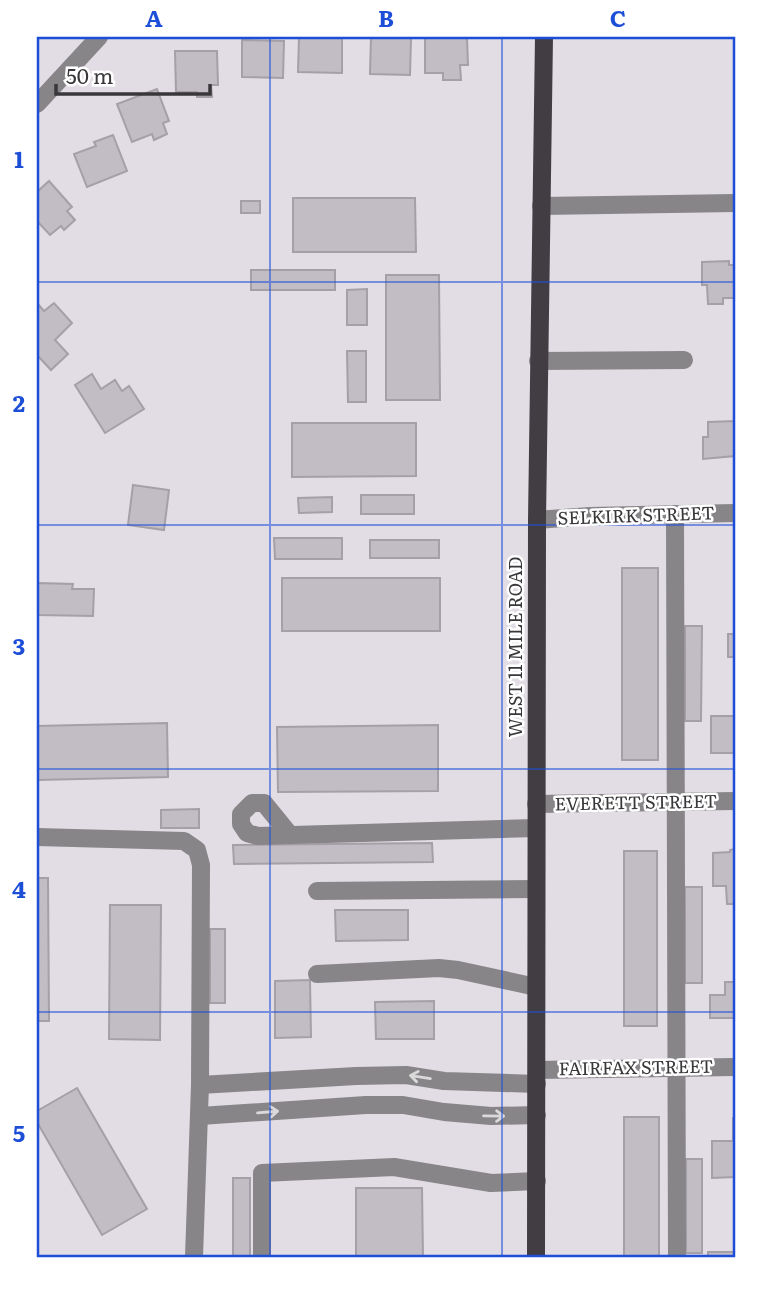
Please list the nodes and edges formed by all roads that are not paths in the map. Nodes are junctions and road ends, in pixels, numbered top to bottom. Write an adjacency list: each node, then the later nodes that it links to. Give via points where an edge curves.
1 (99, 37): 3 (street)
2 (544, 37): 5 (main road, WEST 11 MILE ROAD)
3 (37, 104)
4 (735, 203): 5 (street)
5 (541, 206): 7 (main road, WEST 11 MILE ROAD)
6 (684, 360): 7 (street)
7 (538, 361): 10 (main road, WEST 11 MILE ROAD)
8 (735, 513): 9 (street, SELKIRK STREET)
9 (675, 514): 10 (street, SELKIRK STREET); 12 (street)
10 (537, 520): 13 (main road, WEST 11 MILE ROAD)
11 (735, 801): 12 (street, EVERETT STREET)
12 (677, 802): 13 (street, EVERETT STREET); 22 (street)
13 (536, 804): 14 (main road, WEST 11 MILE ROAD)
14 (536, 828): 15 (street); 17 (main road, WEST 11 MILE ROAD)
15 (289, 835)
16 (37, 836): 24 (street, via 184,841 197,850 201,864)
17 (536, 889): 18 (street); 20 (main road, WEST 11 MILE ROAD)
18 (317, 891)
19 (317, 974): 20 (street, via 439,968)
20 (536, 987): 23 (main road, WEST 11 MILE ROAD)
21 (735, 1067): 22 (street, FAIRFAX STREET)
22 (677, 1068): 23 (street, FAIRFAX STREET); 31 (street)
23 (537, 1077): 24 (street, FAIRFAX STREET, one-way to 24, via 444,1082 406,1075 356,1076); 25 (main road, WEST 11 MILE ROAD)
24 (200, 1084): 26 (street)
25 (537, 1115): 26 (street, one-way to 25, via 366,1105 491,1116); 27 (main road, WEST 11 MILE ROAD)
26 (200, 1116): 28 (street)
27 (537, 1181): 29 (street, via 491,1183 394,1167 262,1173); 30 (main road, WEST 11 MILE ROAD)
28 (194, 1257)
29 (262, 1257)
30 (536, 1257)
31 (677, 1257)

